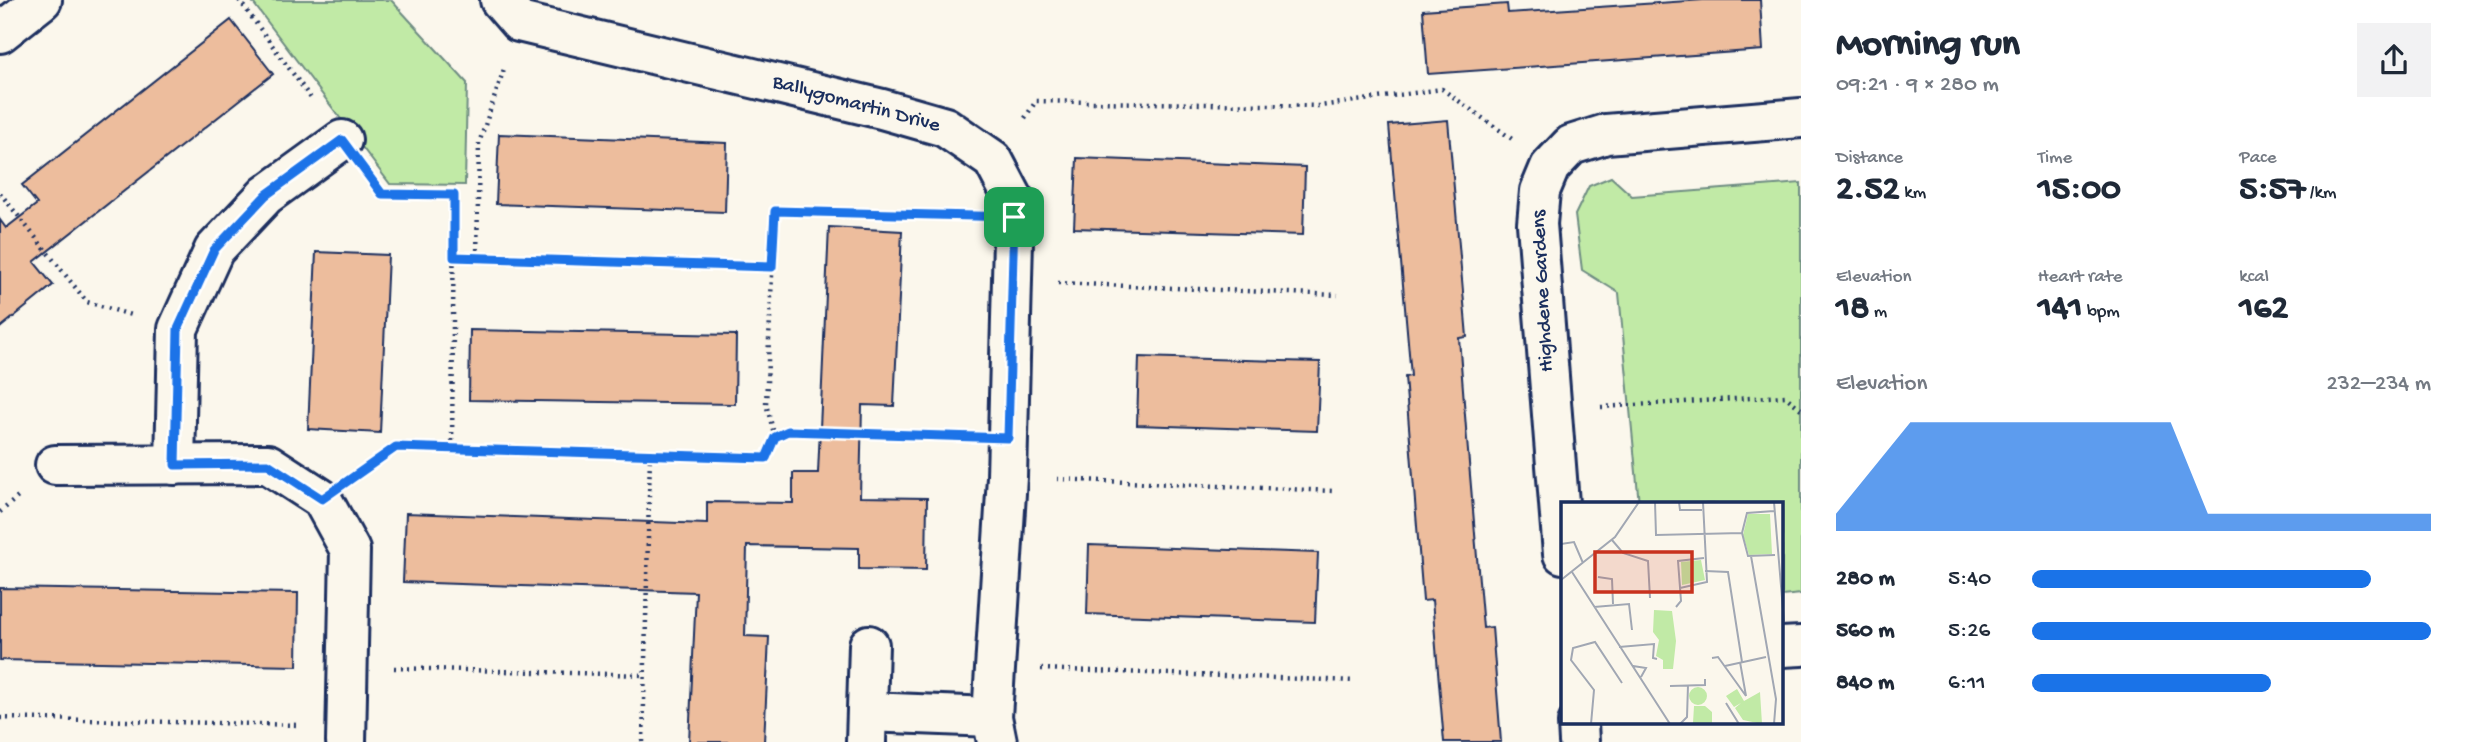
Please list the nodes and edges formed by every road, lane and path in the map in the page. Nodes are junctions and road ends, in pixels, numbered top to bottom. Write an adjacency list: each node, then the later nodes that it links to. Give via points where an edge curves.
1 (41, 0): 4 (street)
2 (239, 0): 7 (path)
3 (509, 11): 10 (street, Ballygomartin Drive, via 945,127 993,160 1014,200); 12 (path, via 479,143)
4 (0, 33)
5 (1025, 118): 8 (path, via 1035,101 1320,106 1442,89)
6 (1801, 118): 8 (street, Highdene Gardens, via 1606,134 1570,145)
7 (342, 140): 11 (path, via 382,194 454,195); 16 (street, via 266,195 214,250)
8 (1550, 167): 18 (street, Highdene Gardens, via 1540,191 1538,224)
9 (0, 194): 16 (path, via 87,302)
10 (1014, 217): 13 (path, via 775,211); 14 (street, Ballygomartin Drive)
11 (454, 257): 12 (path); 21 (path)
12 (477, 257): 13 (path)
13 (772, 267): 19 (path, via 766,404)
14 (1012, 281): 15 (path); 20 (street, Ballygomartin Drive)
15 (1338, 295)
16 (178, 329): 24 (street)
17 (1801, 409): 18 (path, via 1785,396)
18 (1551, 410): 28 (street, Highdene Gardens)
19 (775, 437): 20 (path, via 788,431); 22 (path, via 766,458)
20 (1008, 438): 25 (street, Ballygomartin Drive)
21 (452, 448): 22 (path); 27 (path, via 396,447)
22 (650, 455): 32 (path)
23 (55, 465): 24 (street)
24 (175, 465): 27 (street, via 268,464)
25 (1007, 477): 26 (path); 31 (street, Ballygomartin Drive)
26 (1333, 491)
27 (322, 499): 30 (street, via 350,550)
28 (1561, 530)
29 (869, 645): 36 (street, Ballygomartin Drive)
30 (349, 667): 32 (path); 38 (street)
31 (995, 667): 33 (path); 37 (street, Ballygomartin Drive)
32 (645, 675): 39 (path)
33 (1355, 681)
34 (0, 718): 38 (path)
35 (1578, 724): 40 (street)
36 (867, 727): 37 (street, Ballygomartin Drive)
37 (995, 730)
38 (346, 734)
39 (643, 742)
40 (1580, 742)

